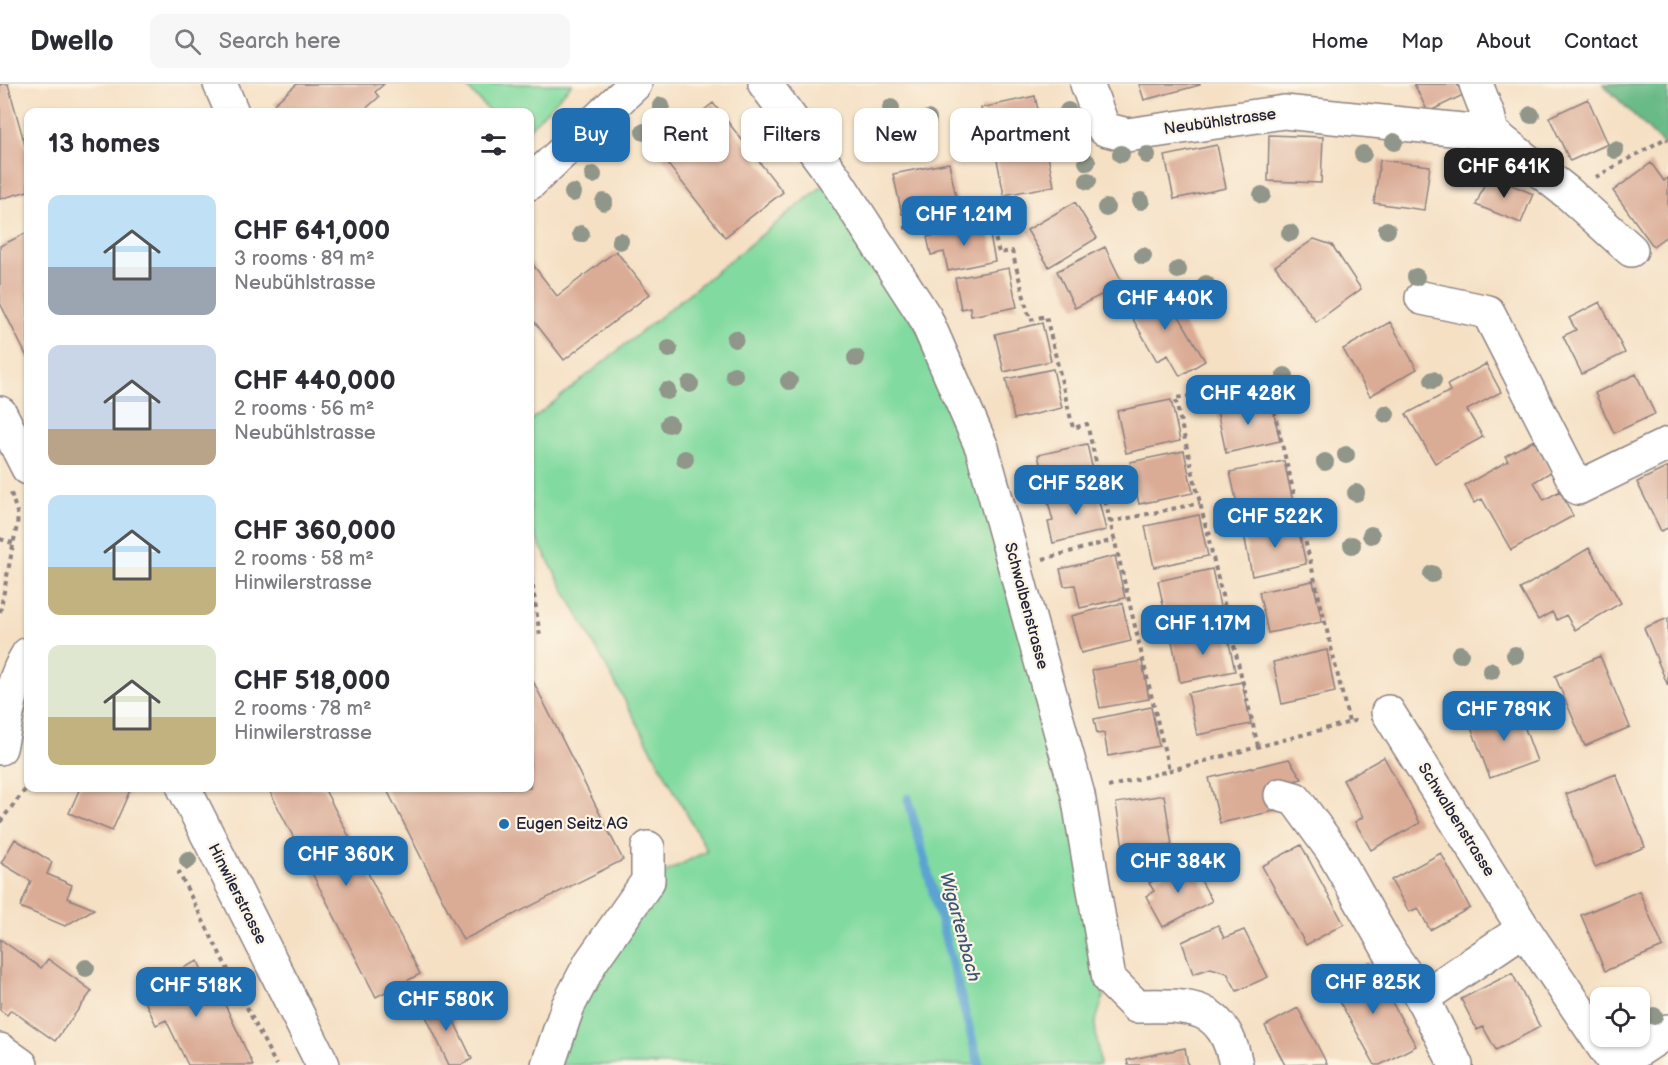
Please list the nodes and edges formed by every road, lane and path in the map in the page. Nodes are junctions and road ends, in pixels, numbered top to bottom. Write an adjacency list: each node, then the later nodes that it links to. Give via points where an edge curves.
1 (220, 84): 6 (street)
2 (635, 84): 9 (street)
3 (765, 84): 11 (street, Schwalbenstrasse)
4 (1087, 84): 7 (street, Neubühlstrasse, via 1104,129 1127,135 1284,112)
5 (1476, 84): 7 (street)
6 (230, 108)
7 (1492, 132): 10 (street)
8 (1668, 140): 10 (path)
9 (534, 179)
10 (1568, 193): 12 (street)
11 (872, 235): 19 (path, via 988,209 999,253 1012,251 1030,320 1046,316 1073,428 1087,424); 24 (street, Schwalbenstrasse, via 925,316 982,448)
12 (1631, 250)
13 (1422, 298): 15 (street, via 1488,312 1578,488)
14 (0, 413): 16 (street)
15 (1668, 444)
16 (19, 479): 23 (path)
17 (1200, 503): 18 (path, via 1175,398 1268,386); 19 (path); 20 (path)
18 (1299, 514): 20 (path); 30 (path)
19 (1110, 522): 22 (path)
20 (1207, 533): 31 (path)
21 (0, 538): 23 (path)
22 (1114, 540): 24 (path); 33 (path)
23 (15, 544): 26 (path)
24 (1015, 566): 36 (street, Schwalbenstrasse)
25 (534, 595): 27 (path)
26 (0, 612)
27 (540, 636)
28 (24, 661): 32 (street, via 11,691)
29 (1388, 712): 30 (path); 41 (street, Schwalbenstrasse)
30 (1349, 722): 31 (path)
31 (1258, 746): 33 (path)
32 (0, 748)
33 (1169, 770): 36 (path)
34 (24, 791): 38 (path)
35 (186, 792): 47 (street, Hinwilerstrasse)
36 (1078, 795): 49 (street, Schwalbenstrasse, via 1109,979 1136,1006 1169,1005 1203,1011 1222,1026)
37 (1281, 795): 42 (street, via 1295,799 1332,850 1390,952)
38 (0, 822)
39 (648, 848): 48 (street, via 648,881 591,962 568,1006)
40 (179, 873): 46 (path)
41 (1524, 929): 42 (street); 51 (street, Schwalbenstrasse)
42 (1422, 998): 50 (street)
43 (1668, 1031): 51 (street)
44 (0, 1050): 45 (street)
45 (21, 1065)
46 (276, 1065)
47 (323, 1065)
48 (548, 1065)
49 (1236, 1065)
50 (1456, 1065)
51 (1616, 1065)

